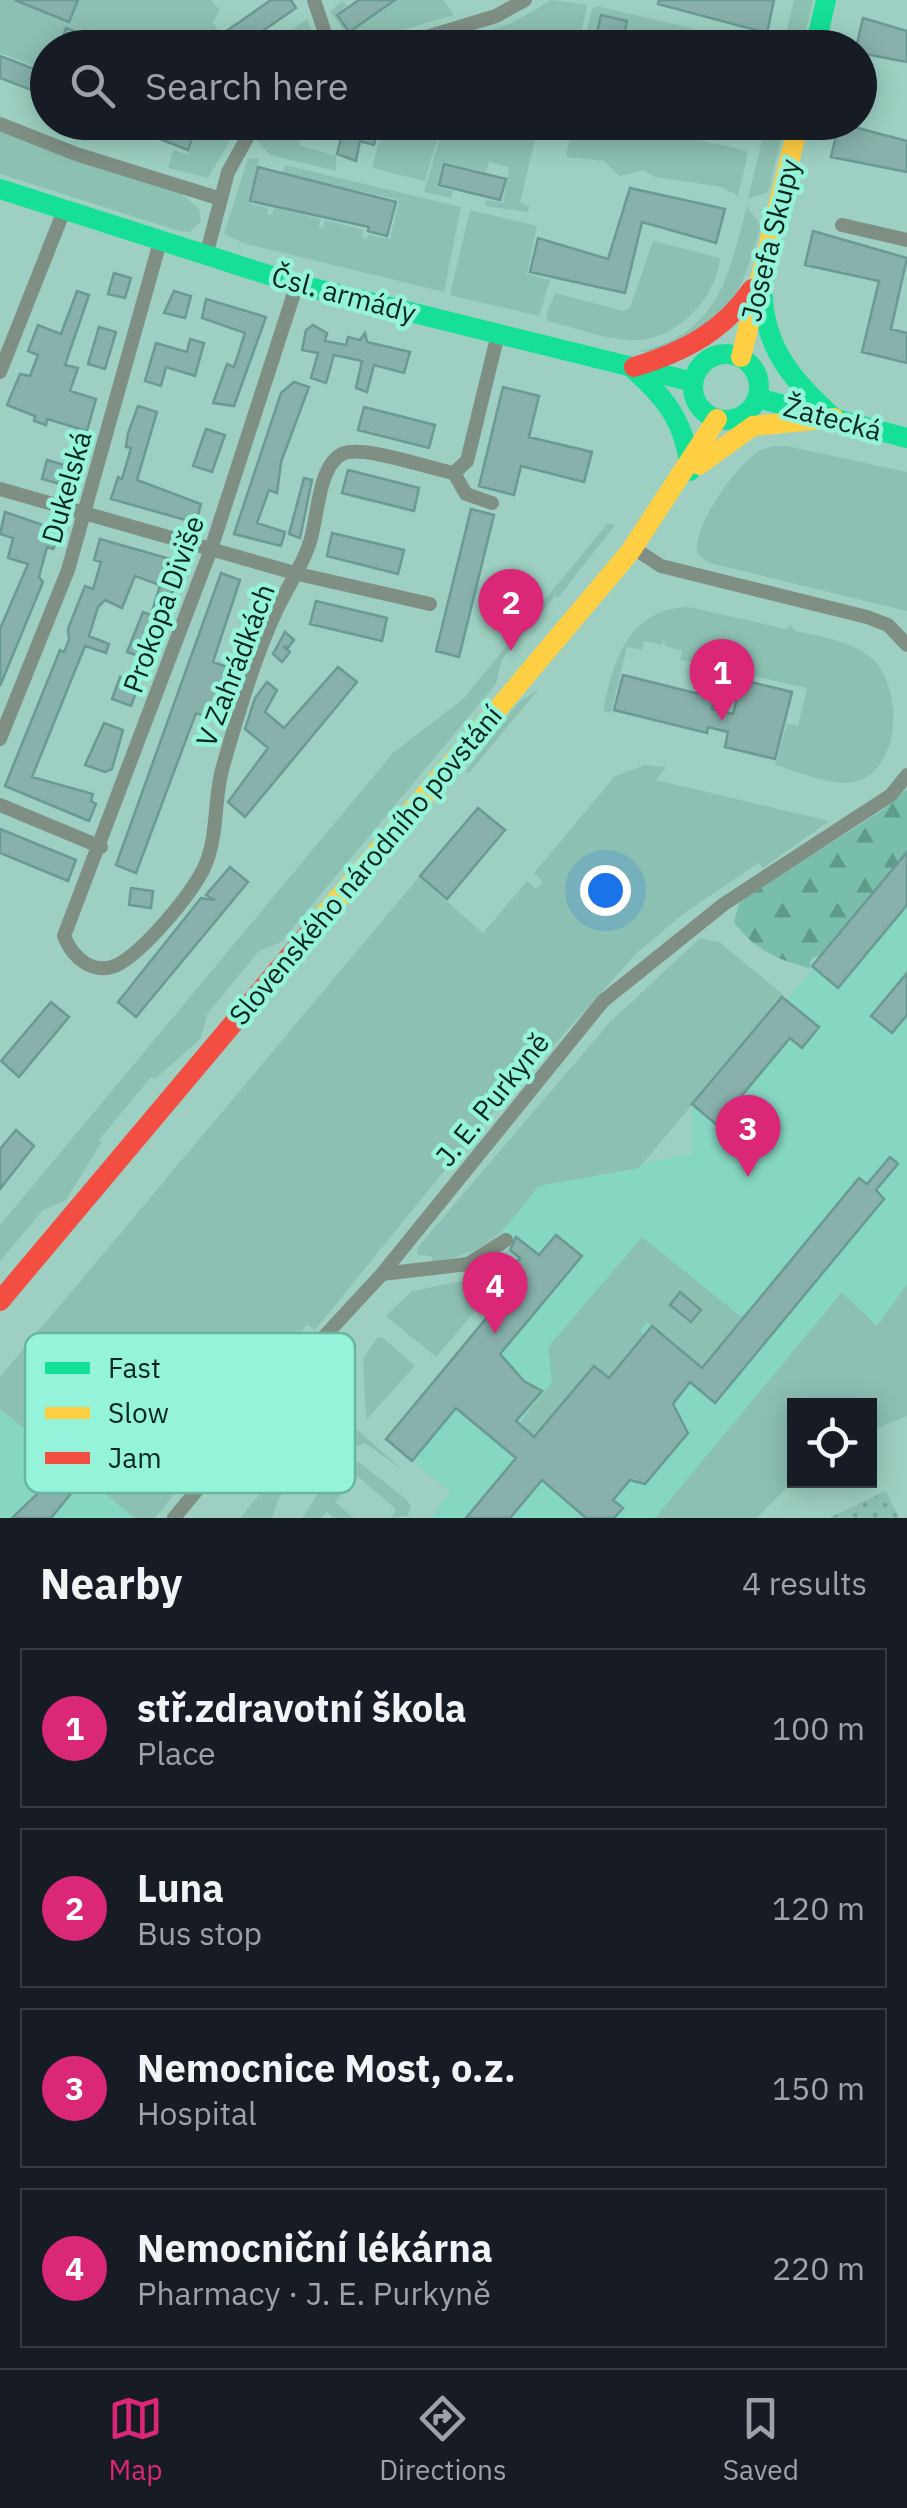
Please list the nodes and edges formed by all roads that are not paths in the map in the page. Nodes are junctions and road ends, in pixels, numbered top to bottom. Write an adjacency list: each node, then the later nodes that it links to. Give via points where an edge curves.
1 (314, 0): 4 (street)
2 (525, 0): 5 (street)
3 (826, 0): 6 (street)
4 (324, 30)
5 (450, 30)
6 (820, 30)
7 (0, 124): 8 (street)
8 (30, 136)
9 (41, 140): 13 (street)
10 (246, 140): 13 (street)
11 (794, 140): 19 (street, Josefa Skupy)
12 (0, 189): 14 (street, Čsl. armády)
13 (221, 198): 18 (street)
14 (63, 213): 17 (street, Čsl. armády); 24 (street)
15 (842, 224): 16 (street)
16 (907, 240)
17 (160, 242): 18 (street, Čsl. armády); 34 (street, Dukelská)
18 (206, 256): 20 (street, Čsl. armády)
19 (765, 266): 22 (street, Josefa Skupy); 23 (street, via 740,309 709,337); 27 (street, via 762,321 777,358)
20 (297, 284): 21 (street, Čsl. armády); 35 (street, Prokopa Diviše)
21 (498, 334): 23 (street, Čsl. armády); 30 (street, via 467,460)
22 (741, 356): 25 (street, via 710,357); 26 (street, via 759,378)
23 (632, 368): 25 (street, Čsl. armády); 31 (street, via 681,420)
24 (0, 372)
25 (693, 382): 28 (street, via 696,401)
26 (758, 398): 27 (street, Žatecká); 28 (street, via 746,414)
27 (834, 418): 29 (street, Žatecká); 31 (street, via 753,426)
28 (718, 419): 31 (street, Slovenského národního povstání)
29 (907, 438)
30 (454, 473): 33 (street, V Zahrádkách, via 466,494); 37 (street, V Zahrádkách, via 359,451 342,454 328,468)
31 (690, 473): 36 (street, Slovenského národního povstání)
32 (0, 488): 34 (street)
33 (492, 503)
34 (85, 514): 35 (street); 42 (street, Dukelská)
35 (210, 548): 37 (street); 45 (street, Prokopa Diviše)
36 (636, 549): 39 (street, via 661,566); 49 (street, Slovenského národního povstání)
37 (298, 574): 38 (street); 46 (street, V Zahrádkách, via 278,608 222,768 212,848 202,874 134,955 111,968 79,960)
38 (430, 604)
39 (888, 625): 40 (street); 41 (street)
40 (907, 628)
41 (907, 645)
42 (0, 740)
43 (907, 775): 48 (street, J. E. Purkyně, via 891,795 712,913 604,1001)
44 (0, 805): 45 (street)
45 (101, 847): 46 (street, Prokopa Diviše)
46 (64, 936)
47 (506, 1240): 48 (street, via 468,1264)
48 (382, 1274): 50 (street, J. E. Purkyně)
49 (0, 1301)
50 (327, 1333)
51 (195, 1493): 52 (street, J. E. Purkyně)
52 (174, 1518)

